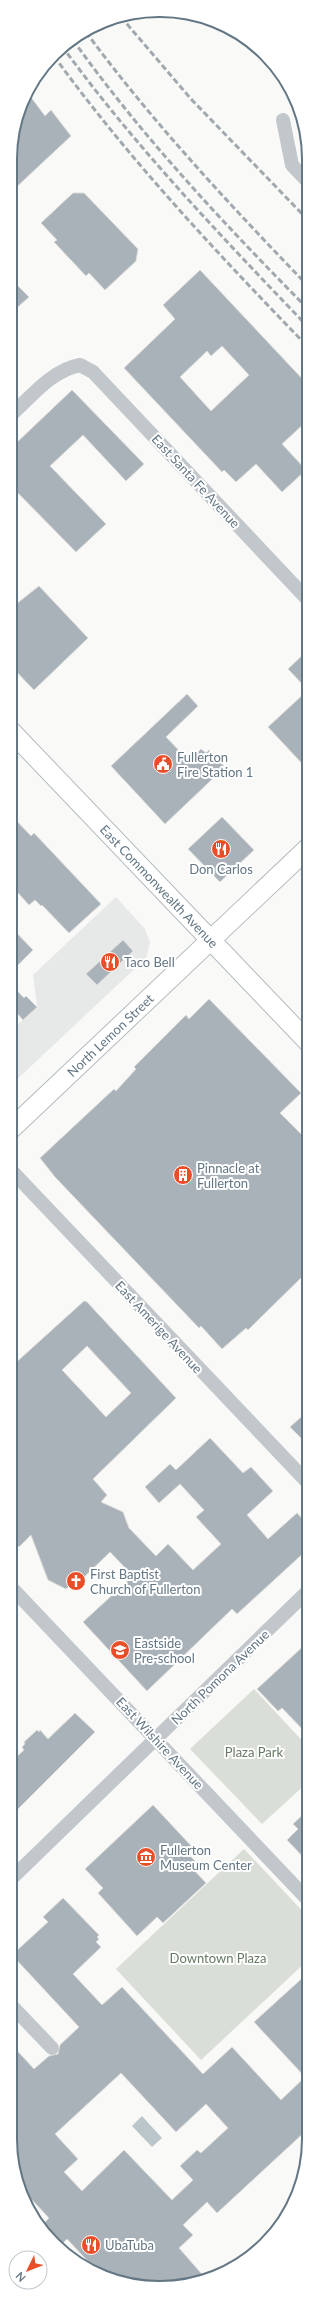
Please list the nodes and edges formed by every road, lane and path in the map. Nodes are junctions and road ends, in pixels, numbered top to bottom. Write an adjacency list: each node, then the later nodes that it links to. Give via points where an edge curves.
1 (283, 120): 2 (street, via 292,165)
2 (302, 176)
3 (17, 410): 4 (street, East Santa Fe Avenue, via 57,373 68,367 80,365 100,379)
4 (302, 594)
5 (17, 737): 7 (main road, East Commonwealth Avenue)
6 (302, 854): 7 (main road, North Lemon Street)
7 (211, 940): 8 (main road, East Commonwealth Avenue); 9 (main road, North Lemon Street)
8 (302, 1036)
9 (17, 1123)
10 (17, 1176): 11 (street, East Amerige Avenue)
11 (302, 1477)
12 (17, 1593): 14 (street, East Wilshire Avenue)
13 (302, 1597): 14 (street, North Pomona Avenue)
14 (156, 1739): 15 (street, North Pomona Avenue); 16 (street, East Wilshire Avenue)
15 (17, 1873)
16 (302, 1895)
17 (17, 2011): 18 (street)
18 (52, 2048)

